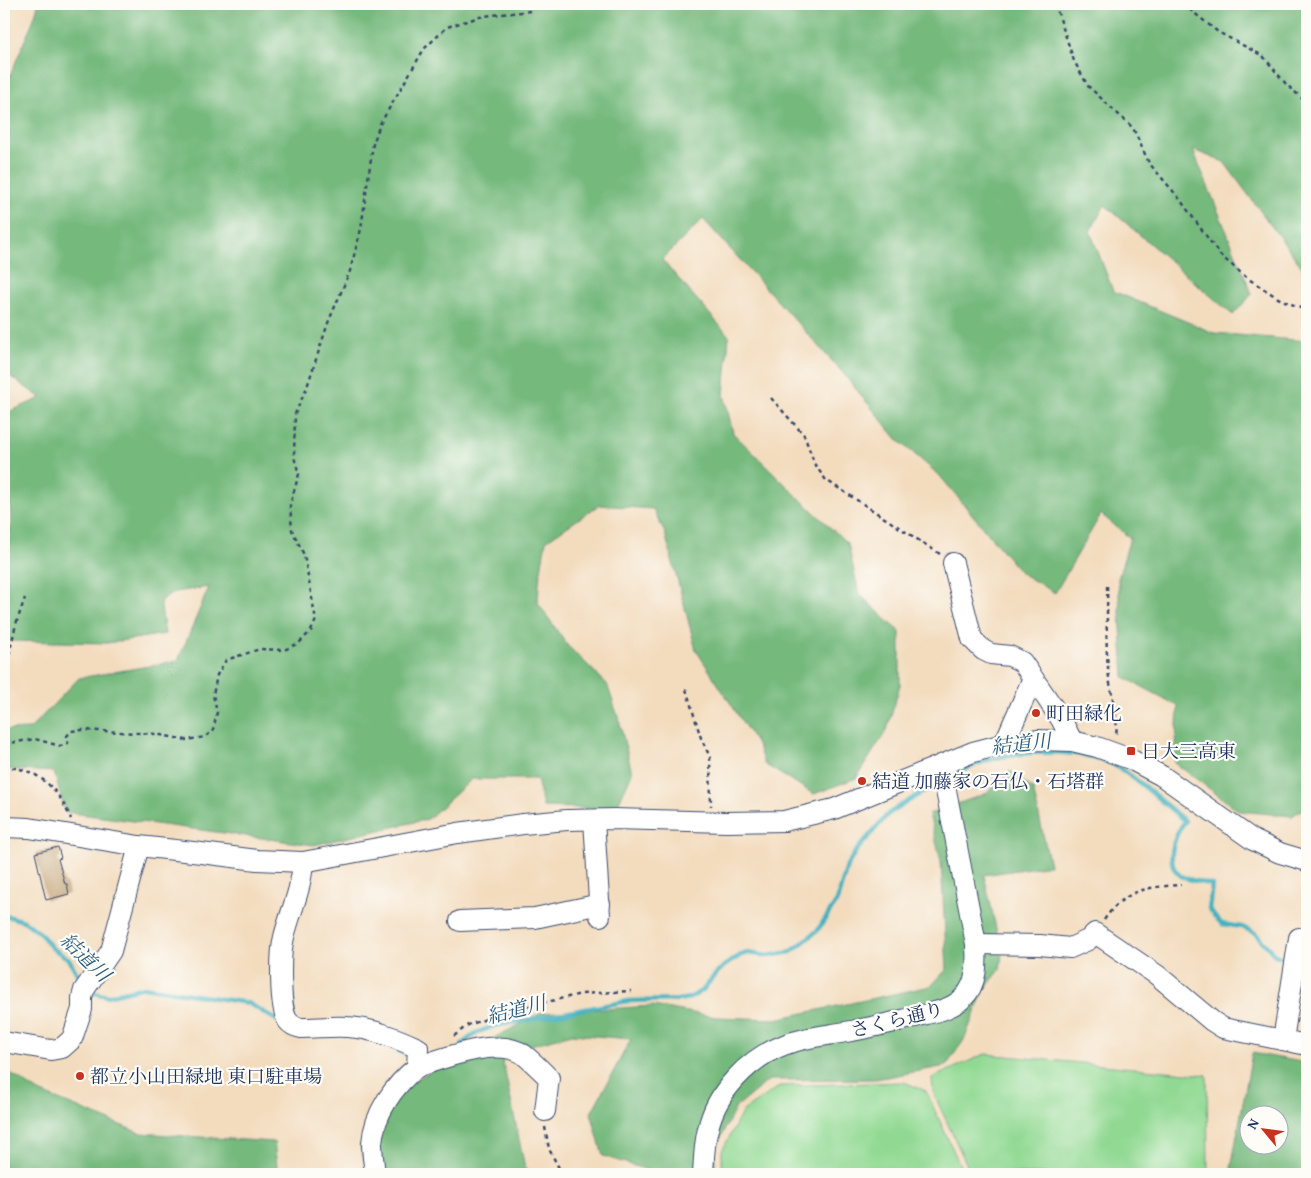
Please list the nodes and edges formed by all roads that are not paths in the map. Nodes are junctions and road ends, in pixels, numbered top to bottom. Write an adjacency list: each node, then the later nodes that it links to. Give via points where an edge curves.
1 (953, 563): 2 (street, via 972,639 991,654 1010,656 1022,662)
2 (1033, 678): 3 (street); 4 (street)
3 (1072, 741): 4 (street); 9 (street, via 1114,752 1162,776 1253,840)
4 (1004, 744): 5 (street)
5 (941, 765): 6 (street, via 834,809 784,821); 13 (street, さくら通り)
6 (594, 820): 10 (street, via 479,829); 11 (street, via 600,911)
7 (4, 827): 8 (street)
8 (139, 846): 10 (street, via 257,860); 15 (street, via 111,951 87,984 72,1039 62,1048 51,1050)
9 (1307, 861)
10 (303, 871): 17 (street, via 282,949 282,1002 288,1021 301,1028 348,1027 395,1038 418,1048)
11 (460, 922)
12 (1297, 937): 14 (street)
13 (976, 944): 14 (street, via 1070,948 1095,933 1157,975 1223,1028); 20 (street, さくら通り, via 977,964 972,984 963,998 946,1008 786,1044 753,1062 724,1094 716,1109 708,1127)
14 (1283, 1040): 16 (street)
15 (4, 1042)
16 (1307, 1045)
17 (417, 1061): 18 (street, via 507,1048 522,1054 549,1078); 19 (street, via 396,1087 375,1126 372,1142)
18 (545, 1112)
19 (375, 1174)
20 (703, 1174)

